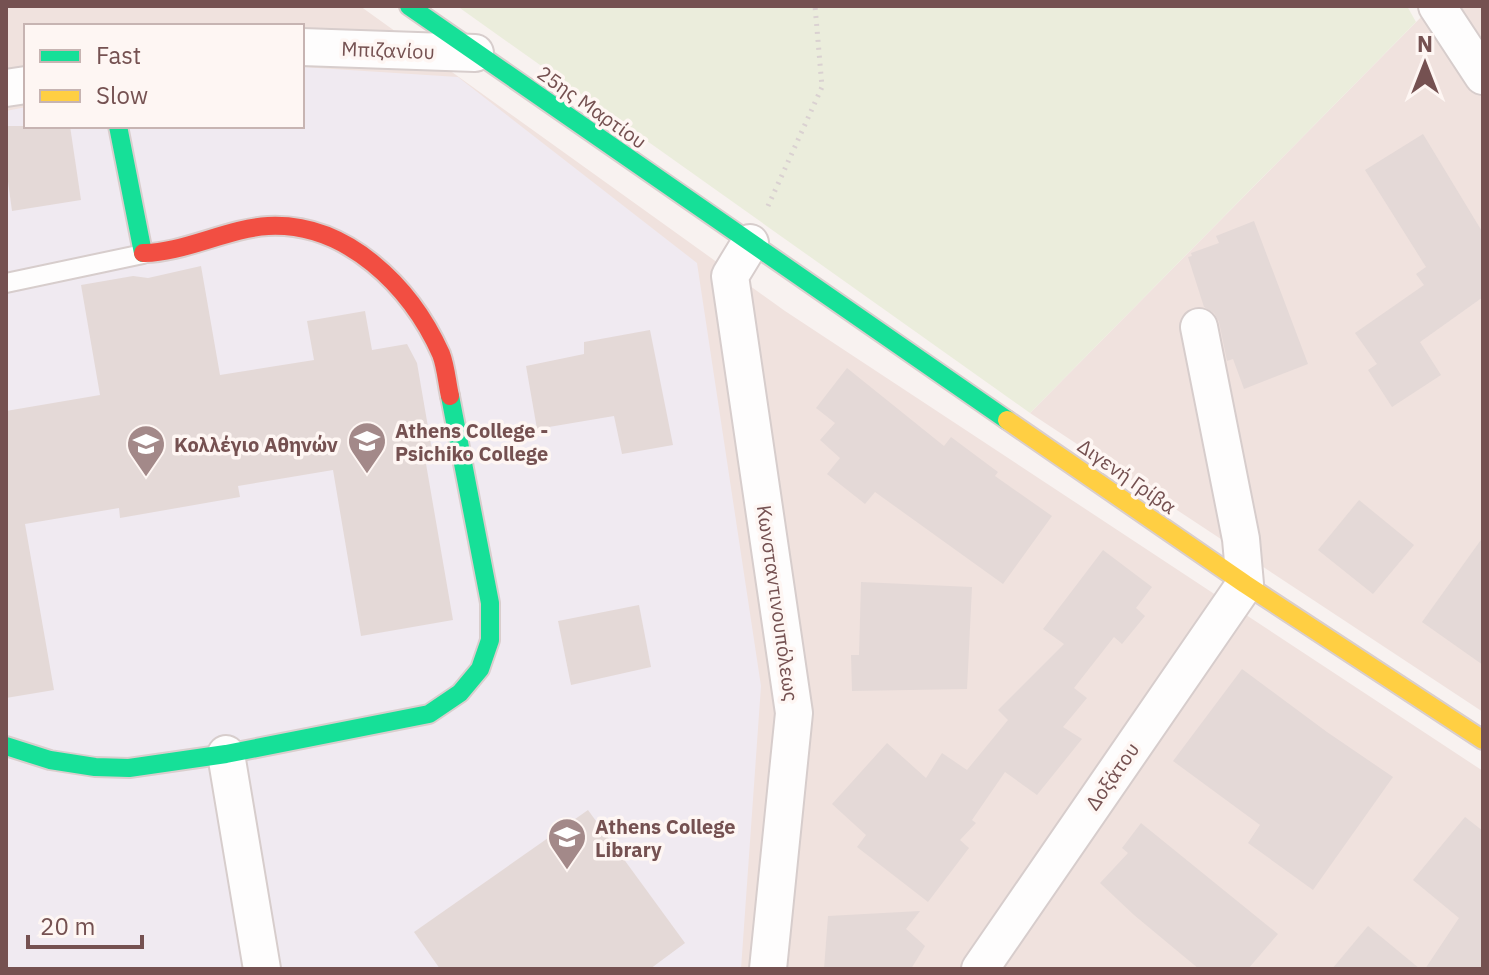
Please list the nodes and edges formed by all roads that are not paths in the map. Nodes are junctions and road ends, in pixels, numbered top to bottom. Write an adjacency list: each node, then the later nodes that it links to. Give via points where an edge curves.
1 (409, 6): 4 (street, 25ης Μαρτίου)
2 (1437, 6): 5 (street)
3 (304, 47): 4 (street, Μπιζανίου)
4 (475, 53): 7 (street, 25ης Μαρτίου)
5 (1483, 76)
6 (118, 128): 8 (street)
7 (750, 243): 11 (street, Διγενή Γρίβα); 16 (street, Κωνσταντινουπόλεως, via 730,276 794,713)
8 (143, 254): 9 (lane); 14 (street, via 267,226 297,228 344,243 386,274 418,311 442,357 490,603 489,648 476,677 438,709)
9 (6, 283)
10 (1199, 327): 11 (street)
11 (1245, 584): 12 (street, Διγενή Γρίβα); 17 (street, Δοξάτου)
12 (1483, 740)
13 (6, 746): 14 (street, via 95,767 129,768)
14 (226, 754): 15 (street)
15 (262, 969)
16 (768, 969)
17 (980, 969)

